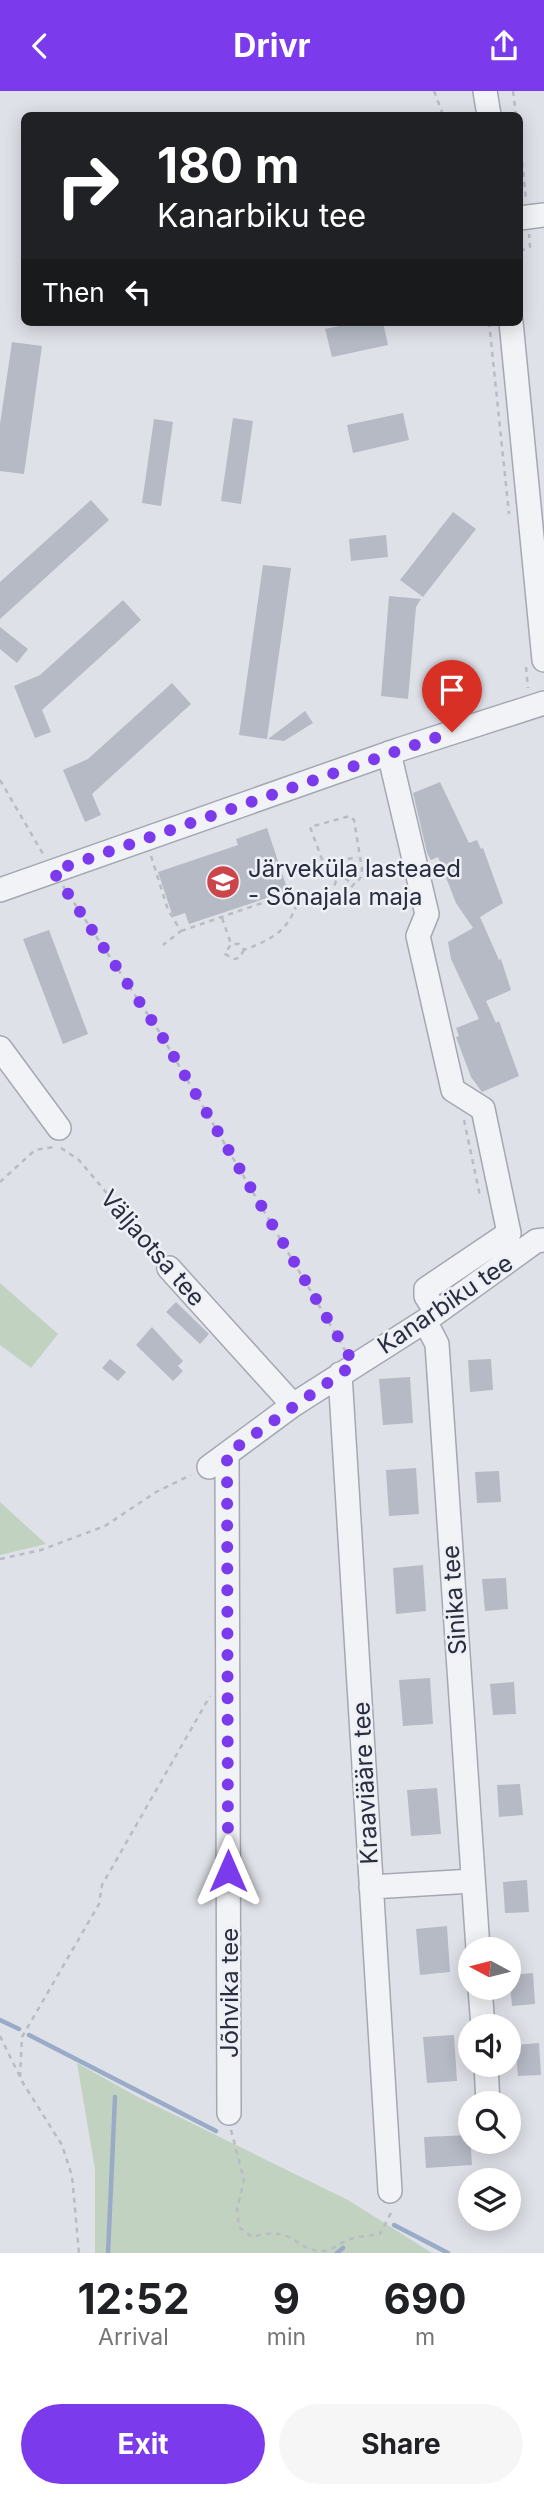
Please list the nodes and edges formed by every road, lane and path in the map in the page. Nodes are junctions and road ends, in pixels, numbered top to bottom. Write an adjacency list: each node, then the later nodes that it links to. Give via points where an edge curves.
1 (434, 91): 4 (path)
2 (485, 91): 5 (street)
3 (513, 91): 6 (path)
4 (442, 112)
5 (488, 112)
6 (516, 112)
7 (544, 215): 8 (street)
8 (523, 218)
9 (511, 326): 10 (street)
10 (544, 660)
11 (544, 703): 12 (street)
12 (389, 753): 17 (street); 33 (street, Sinika tee, via 427,914 418,936 453,1090 483,1109 509,1233 426,1289)
13 (0, 781): 17 (path)
14 (150, 856): 24 (path, via 168,910)
15 (359, 857): 16 (path); 16 (path, via 350,816 310,827 323,862); 19 (path, via 361,877)
16 (338, 861): 18 (path)
17 (53, 871): 20 (street); 34 (path, via 160,1033)
18 (338, 874): 19 (path); 22 (path)
19 (354, 884): 22 (path, via 346,894)
20 (0, 890)
21 (302, 893): 22 (path); 23 (path); 27 (path, via 288,925 278,935)
22 (332, 894)
23 (222, 917): 24 (path); 25 (path)
24 (181, 931): 26 (path)
25 (231, 944): 27 (path); 27 (path, via 225,954 234,959)
26 (163, 945)
27 (244, 950)
28 (0, 1048): 29 (street)
29 (59, 1128)
30 (0, 1182): 32 (path, Väljaotsa tee, via 36,1150 64,1149 79,1160)
31 (544, 1240): 33 (street, Kanarbiku tee, via 536,1241)
32 (169, 1268): 35 (street, Väljaotsa tee)
33 (431, 1316): 34 (street, Kanarbiku tee); 39 (street, Sinika tee, via 437,1344)
34 (347, 1369): 35 (street, Kanarbiku tee); 40 (street, Kraaviääre tee)
35 (293, 1405): 36 (street, Kanarbiku tee)
36 (218, 1460): 37 (path, via 104,1525 41,1550); 38 (street, Jõhvika tee)
37 (0, 1559)
38 (228, 1683): 43 (path, via 208,1697 103,1885 99,1904 22,2037); 44 (street, Jõhvika tee)
39 (473, 1881): 40 (street); 41 (street, Sinika tee)
40 (371, 1887): 45 (street, Kraaviääre tee)
41 (477, 1937)
42 (0, 2036): 43 (path)
43 (20, 2077): 46 (path, via 62,2145 72,2176)
44 (229, 2113): 45 (path, via 244,2180 237,2209 239,2227 252,2237 271,2231 292,2237 309,2249 325,2251 350,2239 380,2234 393,2210)
45 (390, 2191)
46 (79, 2253)

